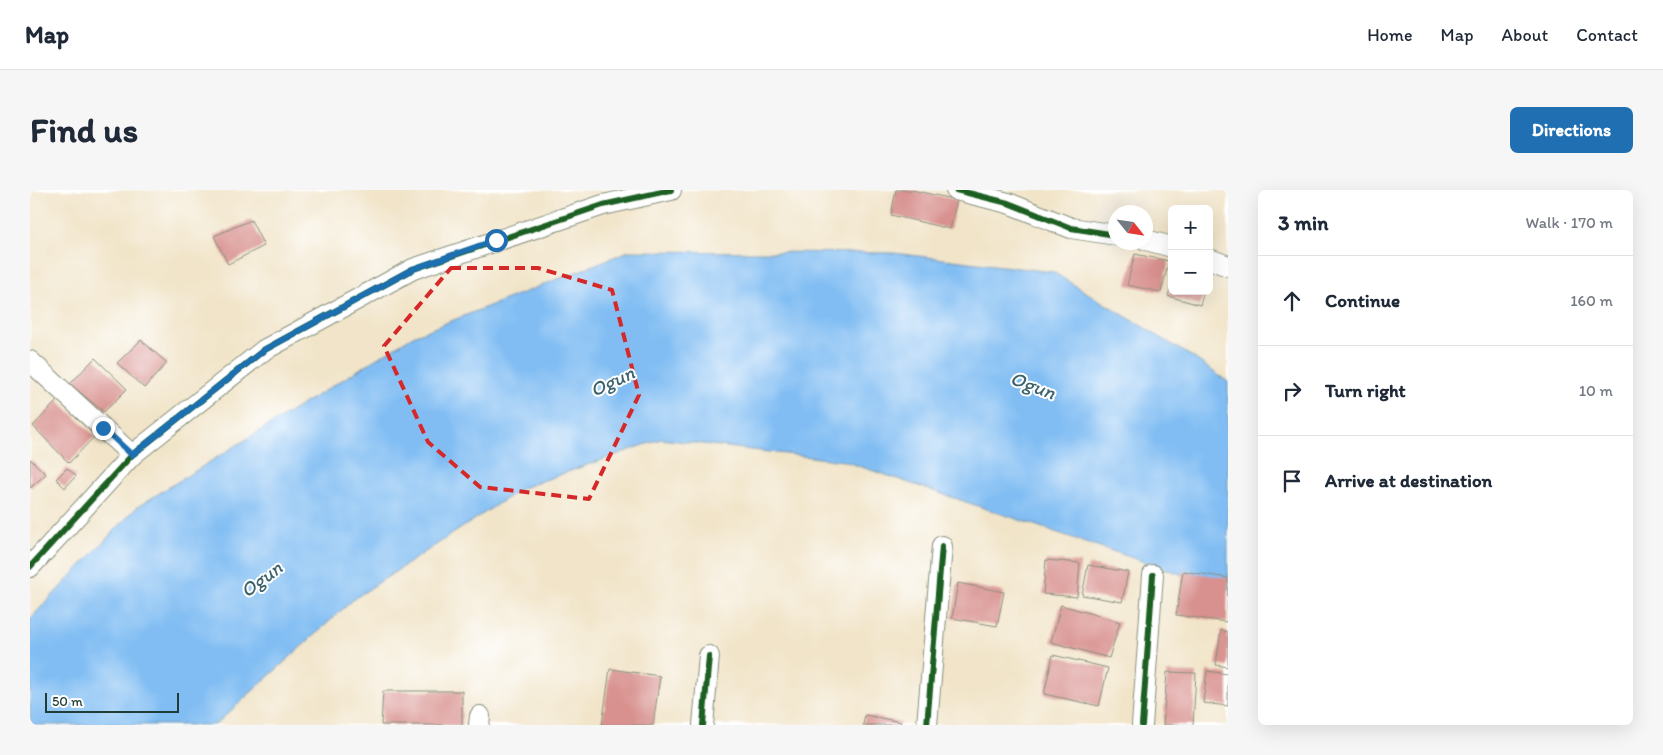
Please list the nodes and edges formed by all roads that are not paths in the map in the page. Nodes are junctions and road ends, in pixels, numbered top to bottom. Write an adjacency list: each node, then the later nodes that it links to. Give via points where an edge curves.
1 (671, 190): 10 (street, via 603,205 413,269 264,350)
2 (956, 190): 3 (street)
3 (1009, 197): 4 (street, via 1071,228)
4 (1108, 234)
5 (1153, 242): 6 (street)
6 (1168, 245)
7 (1213, 260): 8 (street)
8 (1228, 266)
9 (30, 360): 10 (street)
10 (132, 455): 12 (street)
11 (942, 546): 16 (street)
12 (30, 567)
13 (1153, 575): 17 (street)
14 (709, 656): 15 (street)
15 (703, 725)
16 (927, 725)
17 (1142, 725)

